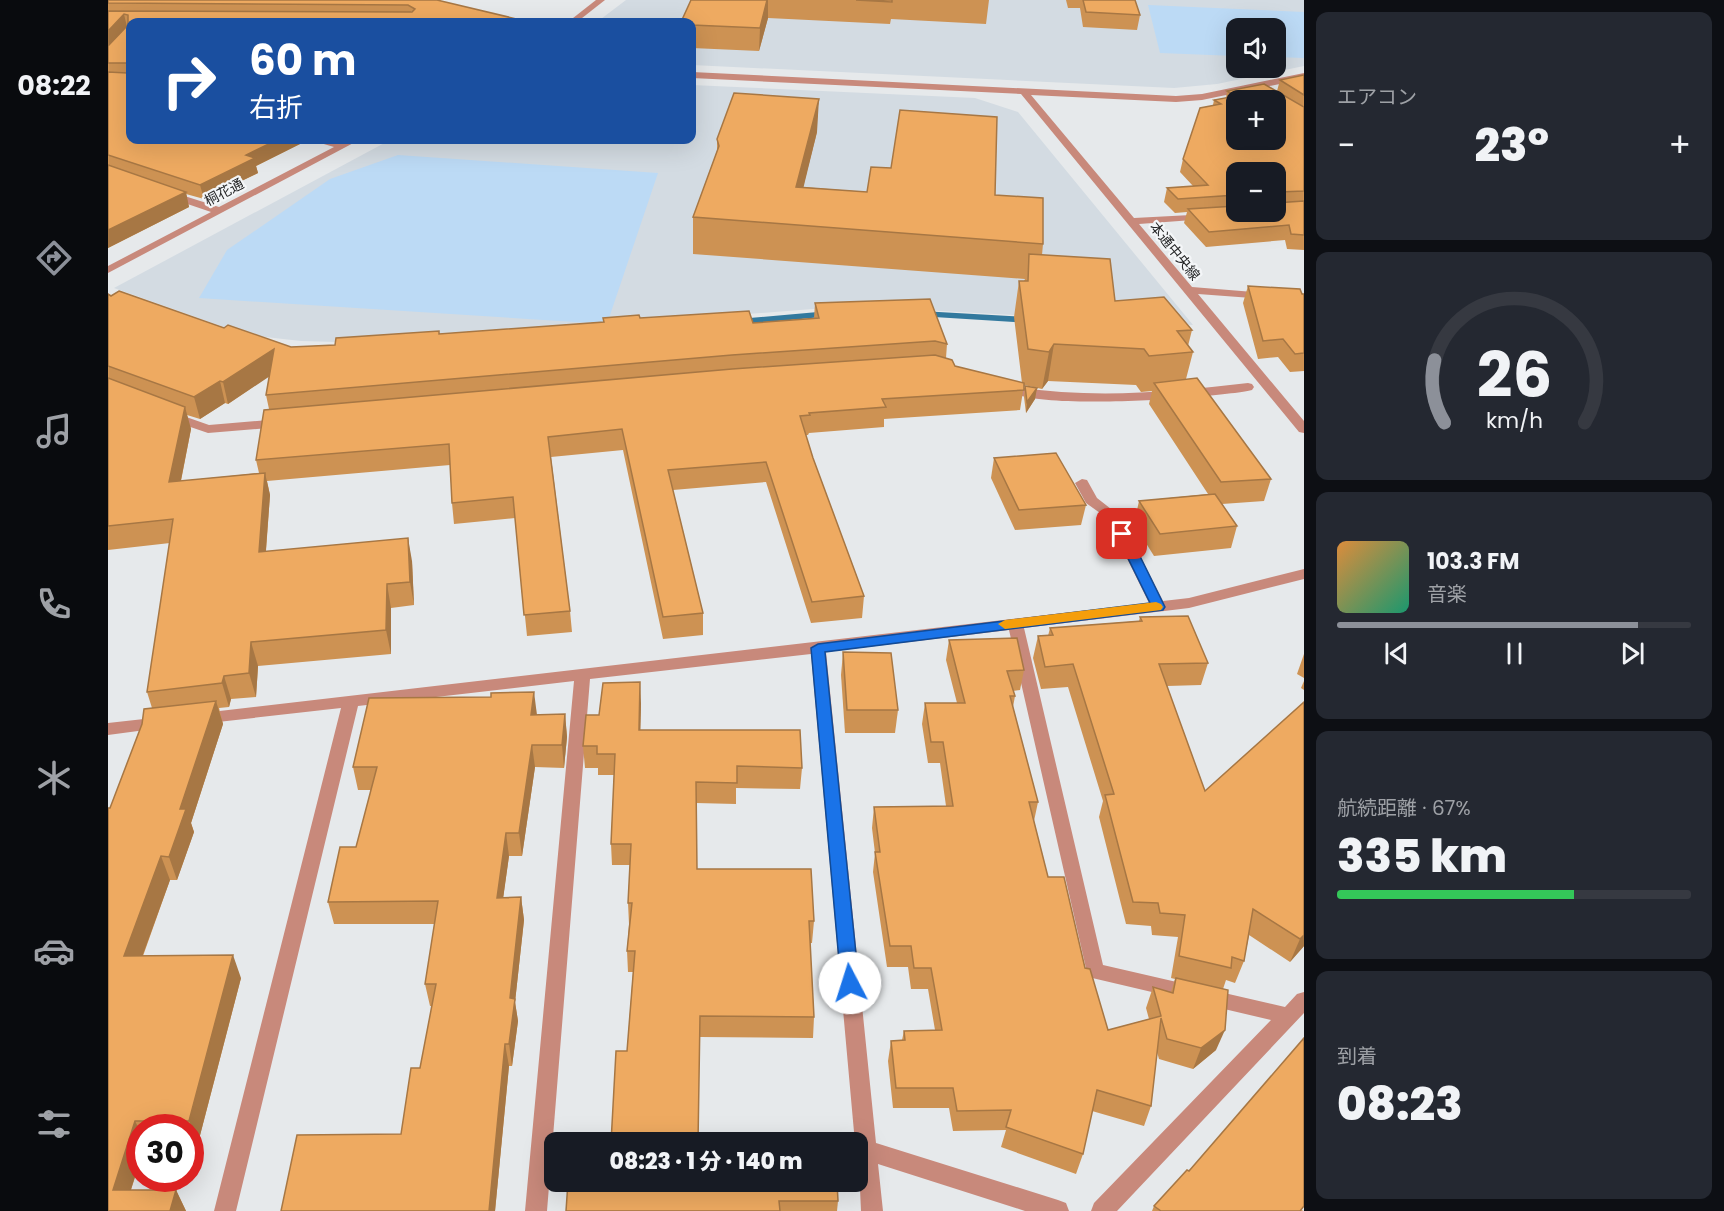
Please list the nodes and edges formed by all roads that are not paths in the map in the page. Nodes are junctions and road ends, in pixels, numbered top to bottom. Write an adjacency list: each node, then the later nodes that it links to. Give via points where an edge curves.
1 (601, 0): 2 (street)
2 (577, 18)
3 (696, 75): 7 (street)
4 (1304, 76): 5 (street)
5 (1253, 86): 6 (street); 7 (street, via 1176,99)
6 (1260, 90)
7 (1024, 92): 14 (street, 本通中央線)
8 (335, 144): 10 (street)
9 (346, 144): 10 (street, 桐花通)
10 (342, 146): 12 (street, 桐花通)
11 (153, 188): 12 (street)
12 (219, 212): 15 (street, 桐花通)
13 (1214, 216): 14 (street)
14 (1131, 221): 16 (street, 本通中央線)
15 (108, 270)
16 (1187, 290): 17 (street); 22 (street, 本通中央線)
17 (1304, 299)
18 (999, 387): 19 (street, via 1038,395 1099,399)
19 (1248, 387)
20 (164, 412): 21 (street, via 208,429)
21 (291, 422)
22 (1304, 429)
23 (1082, 483): 25 (street, via 1091,500 1113,516)
24 (1304, 574): 25 (street)
25 (1158, 607): 26 (street)
26 (1015, 623): 27 (street); 32 (street, via 1095,971)
27 (818, 648): 28 (street); 33 (street)
28 (582, 675): 29 (street); 37 (street)
29 (351, 701): 30 (street); 36 (street)
30 (108, 729)
31 (1304, 1000): 32 (street)
32 (1289, 1016): 40 (street)
33 (864, 1132)
34 (868, 1151): 39 (street)
35 (868, 1170): 38 (street)
36 (225, 1211)
37 (536, 1211)
38 (872, 1211)
39 (1059, 1211)
40 (1102, 1211)

